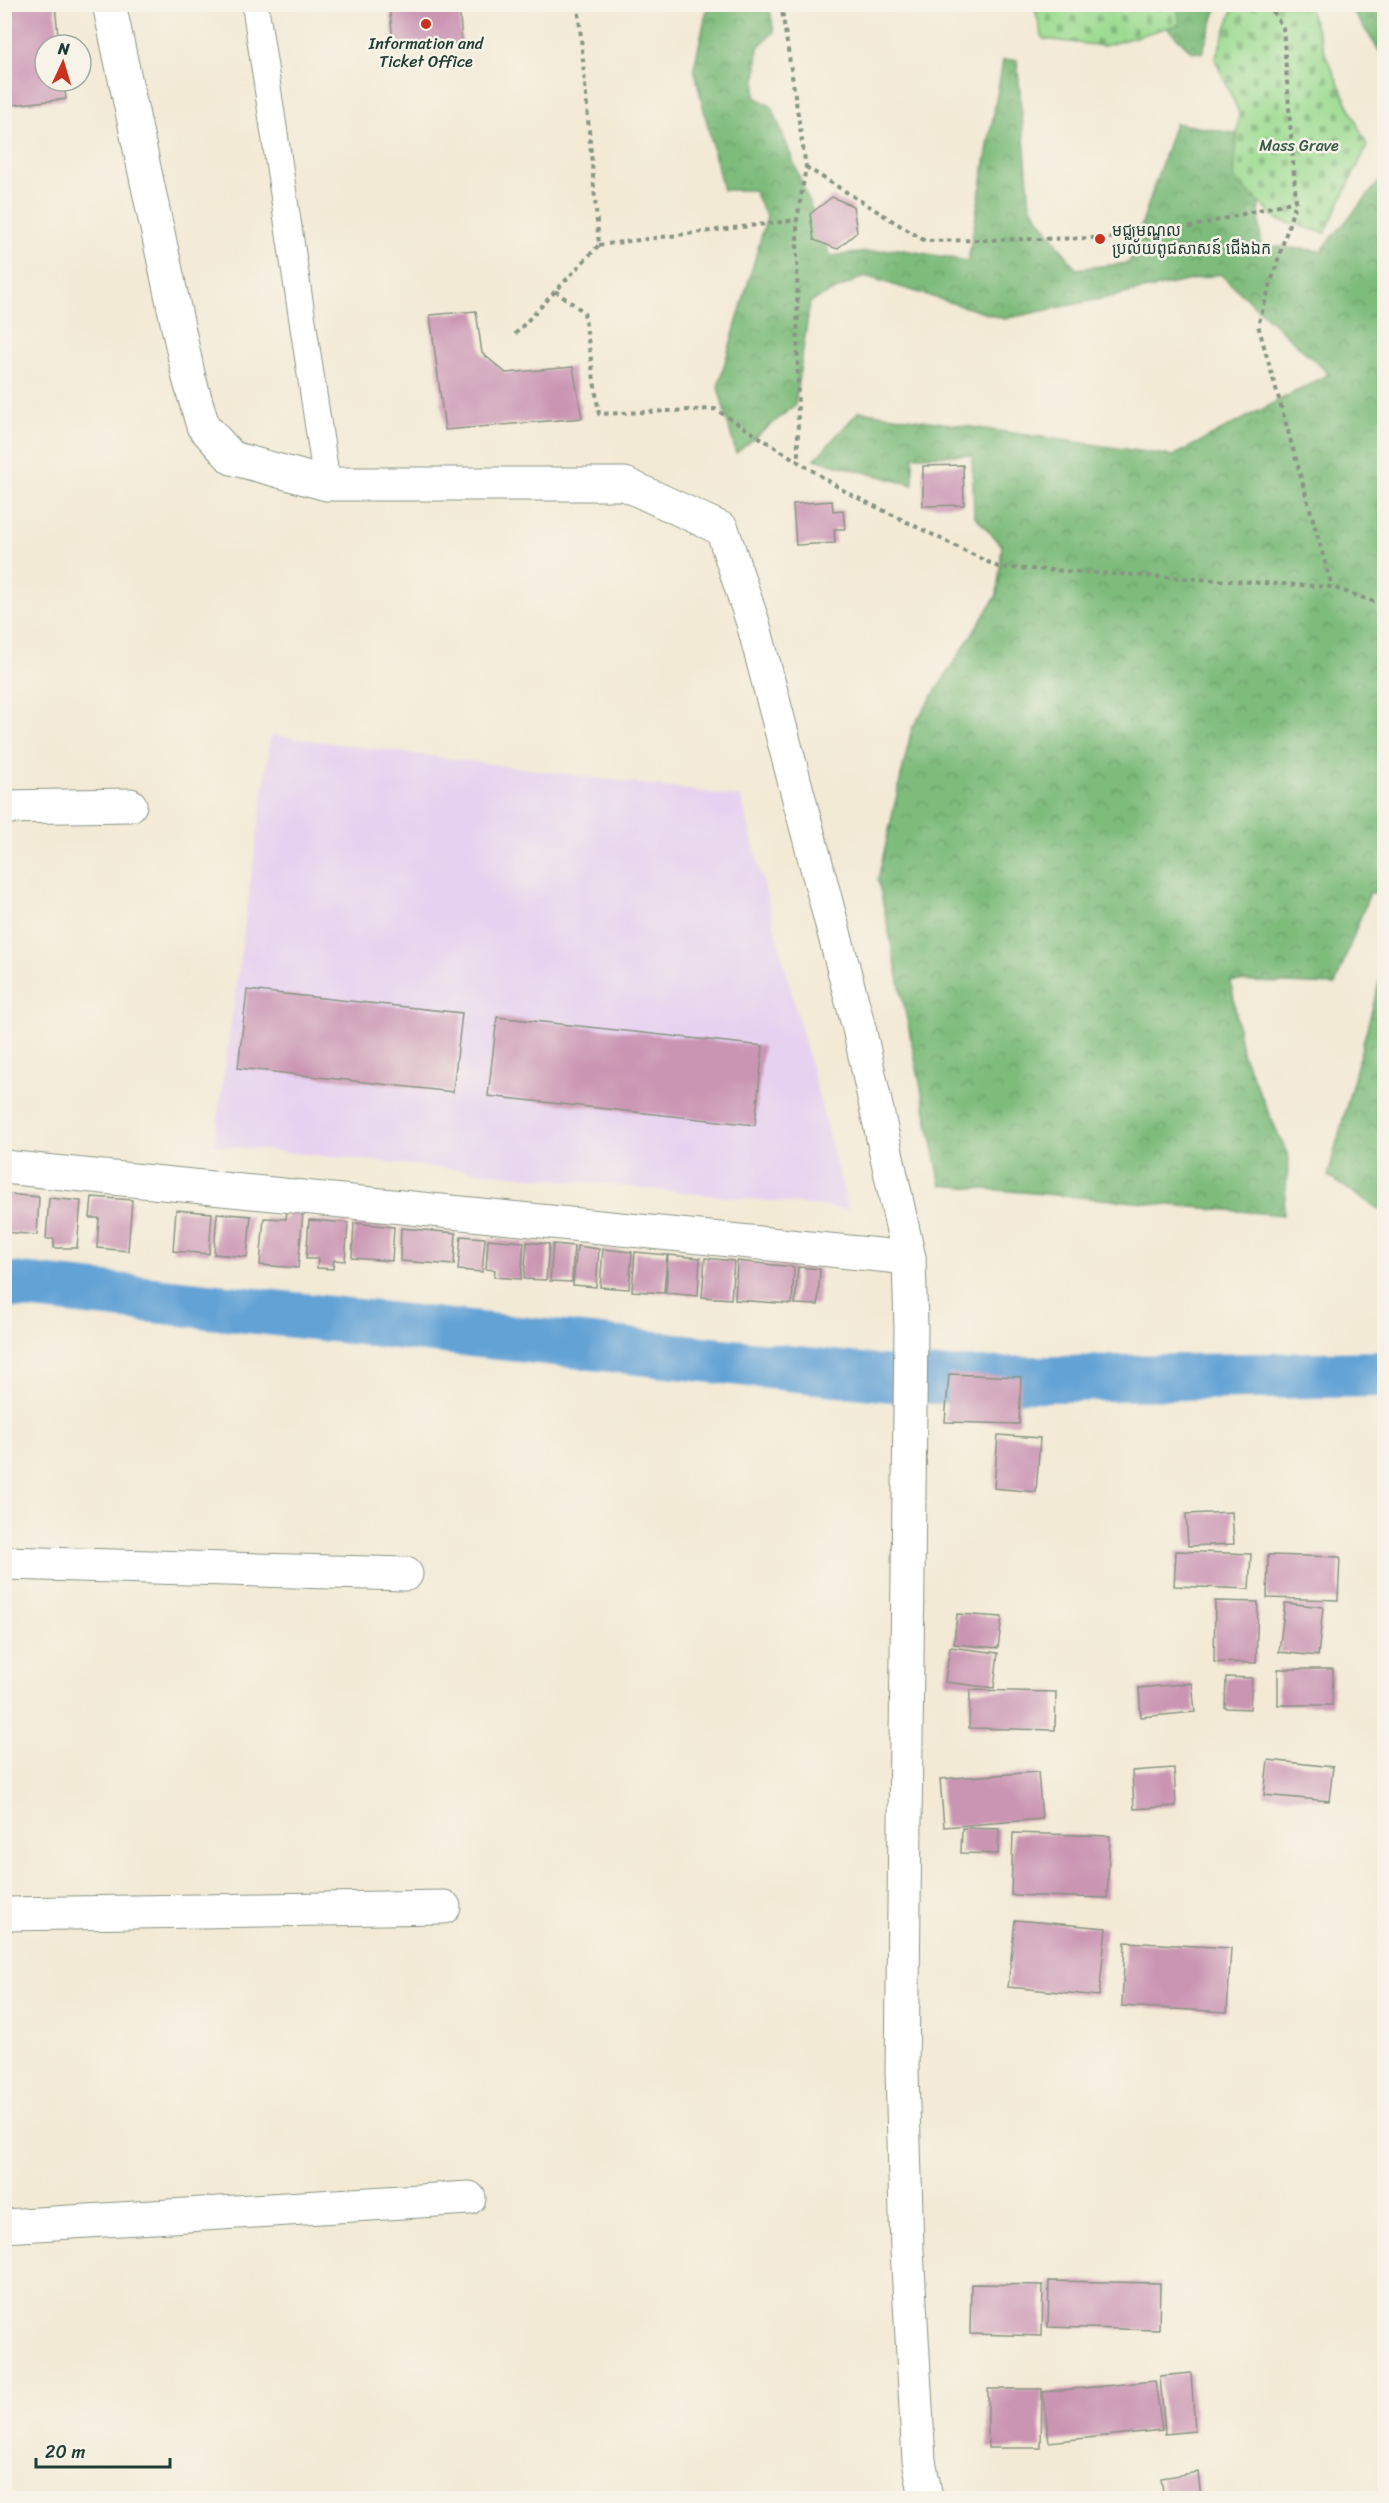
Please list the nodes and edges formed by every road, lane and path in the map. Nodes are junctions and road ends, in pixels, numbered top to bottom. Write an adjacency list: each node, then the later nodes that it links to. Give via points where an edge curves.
1 (109, 4): 13 (street, via 189,378 203,426 232,458)
2 (255, 4): 13 (lane)
3 (578, 4): 9 (path)
4 (781, 4): 6 (path)
5 (1268, 4): 7 (path, via 1283,28)
6 (806, 167): 7 (path, via 925,241 1151,237); 8 (path)
7 (1296, 201): 14 (path, via 1258,326)
8 (797, 220): 9 (path); 12 (path)
9 (599, 245): 10 (path)
10 (555, 291): 11 (path); 12 (path, via 584,312 599,414 715,409)
11 (515, 334)
12 (798, 462): 14 (path, via 846,492 998,567)
13 (327, 484): 19 (street, via 625,484 722,529 753,623 859,1028)
14 (1332, 587): 15 (path)
15 (1384, 605)
16 (130, 805): 17 (street)
17 (4, 807)
18 (4, 1167): 19 (street)
19 (909, 1258): 26 (street, via 902,2070 918,2448)
20 (4, 1563): 21 (street)
21 (406, 1574)
22 (444, 1907): 23 (street)
23 (4, 1914)
24 (469, 2198): 25 (street)
25 (4, 2226)
26 (926, 2499)

